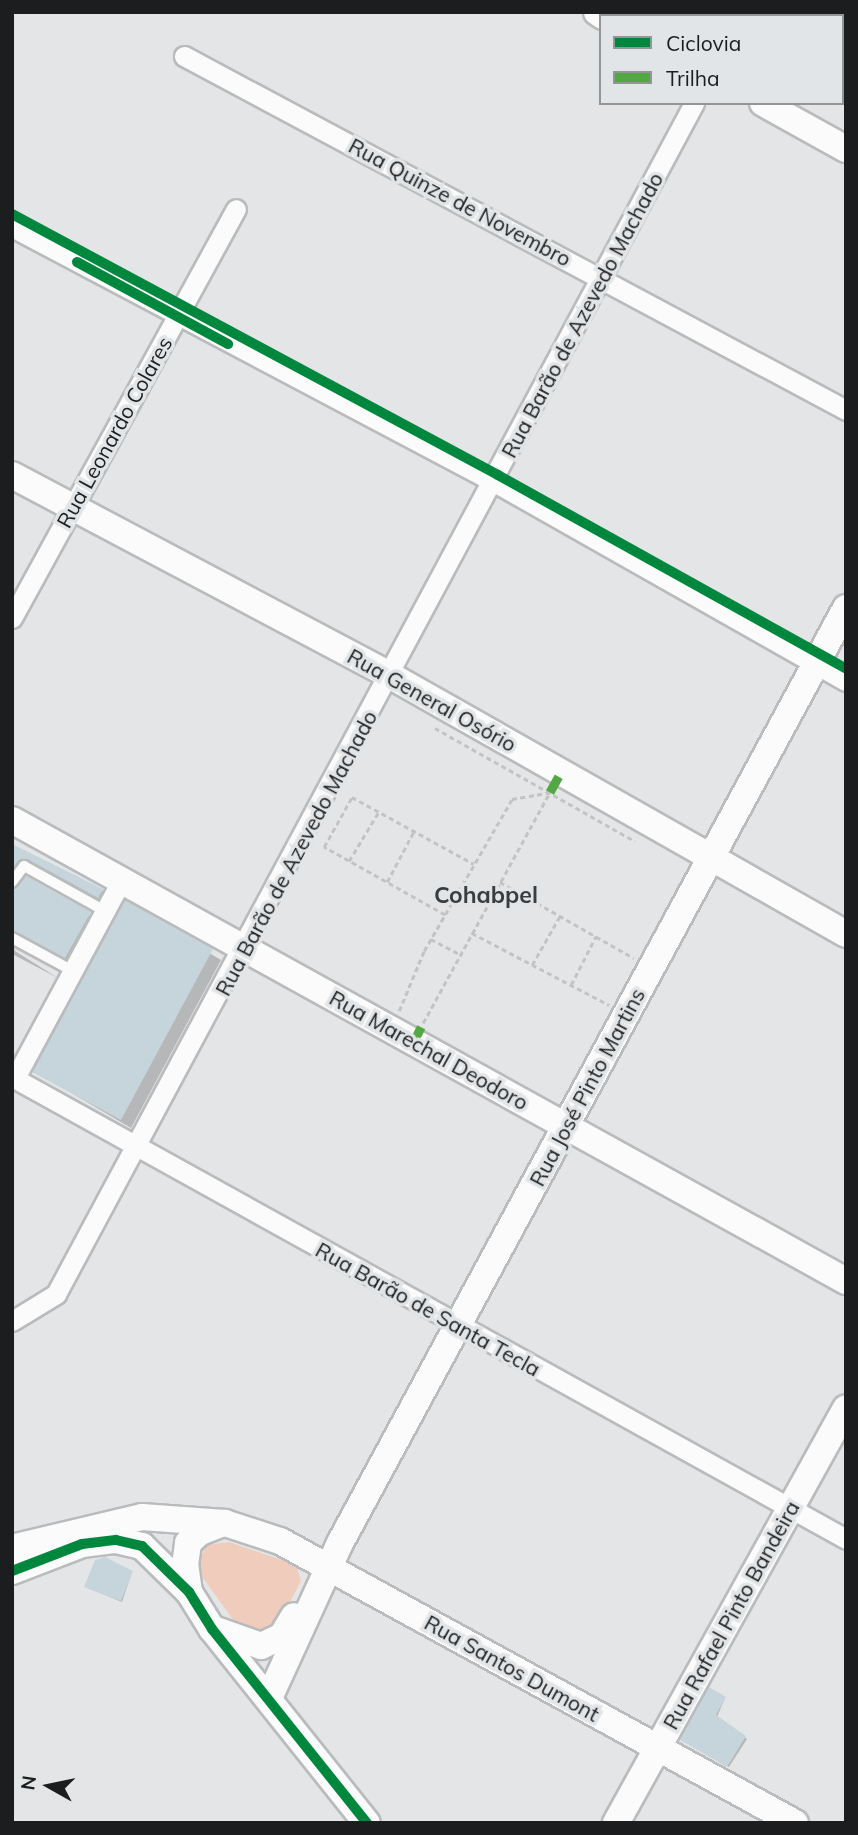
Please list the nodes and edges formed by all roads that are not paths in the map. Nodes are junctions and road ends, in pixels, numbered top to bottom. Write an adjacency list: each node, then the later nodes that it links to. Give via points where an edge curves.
1 (184, 56): 7 (street, Rua Quinze de Novembro)
2 (693, 105): 7 (street, Rua Barão de Azevedo Machado)
3 (766, 105): 4 (street)
4 (846, 149)
5 (236, 209): 8 (street, Rua Leonardo Colares)
6 (12, 227): 8 (street)
7 (601, 277): 9 (street, Rua Quinze de Novembro); 11 (street, Rua Barão de Azevedo Machado)
8 (177, 317): 11 (street); 12 (street, Rua Leonardo Colares)
9 (846, 410)
10 (12, 475): 12 (street, Rua General Osório)
11 (494, 482): 15 (street); 16 (street, Rua Barão de Azevedo Machado)
12 (74, 506): 14 (street, Rua Leonardo Colares); 16 (street, Rua General Osório)
13 (846, 608): 15 (street, Rua José Pinto Martins)
14 (12, 618)
15 (816, 664): 17 (street); 19 (street, Rua José Pinto Martins)
16 (390, 676): 19 (street, Rua General Osório); 25 (street, Rua Barão de Azevedo Machado)
17 (846, 681)
18 (12, 820): 20 (street, Rua Marechal Deodoro)
19 (711, 857): 23 (street, Rua General Osório); 28 (street, Rua José Pinto Martins)
20 (122, 879): 22 (street); 25 (street, Rua Marechal Deodoro)
21 (12, 882): 22 (lane, via 24,866)
22 (105, 911): 26 (street)
23 (846, 934)
24 (12, 938): 26 (lane)
25 (246, 946): 28 (street, Rua Marechal Deodoro); 29 (street, Rua Barão de Azevedo Machado)
26 (73, 971): 27 (street)
27 (14, 1078): 29 (street, Rua Barão de Santa Tecla)
28 (566, 1126): 30 (street, Rua Marechal Deodoro); 32 (street, Rua José Pinto Martins)
29 (138, 1146): 31 (street, Rua Barão de Azevedo Machado, via 56,1294); 32 (street, Rua Barão de Santa Tecla)
30 (846, 1281)
31 (12, 1321)
32 (457, 1327): 34 (street, Rua Barão de Santa Tecla); 38 (street, Rua José Pinto Martins)
33 (846, 1408): 34 (street, Rua Rafael Pinto Bandeira)
34 (790, 1508): 36 (street, Rua Barão de Santa Tecla); 43 (street, Rua Rafael Pinto Bandeira)
35 (225, 1523): 37 (street, Rua Santos Dumont, via 142,1517); 38 (street, Rua Santos Dumont); 40 (street, via 200,1532 188,1544)
36 (846, 1539)
37 (12, 1548)
38 (319, 1553): 41 (street, via 310,1588 282,1636 261,1646); 42 (street, Rua José Pinto Martins); 43 (street, Rua Santos Dumont)
39 (12, 1571): 40 (street, via 82,1544 128,1541 142,1546)
40 (189, 1592): 41 (street)
41 (212, 1629): 42 (street)
42 (269, 1698): 44 (street)
43 (657, 1747): 45 (street, Rua Rafael Pinto Bandeira); 46 (street, Rua Santos Dumont)
44 (367, 1823)
45 (616, 1823)
46 (795, 1823)

